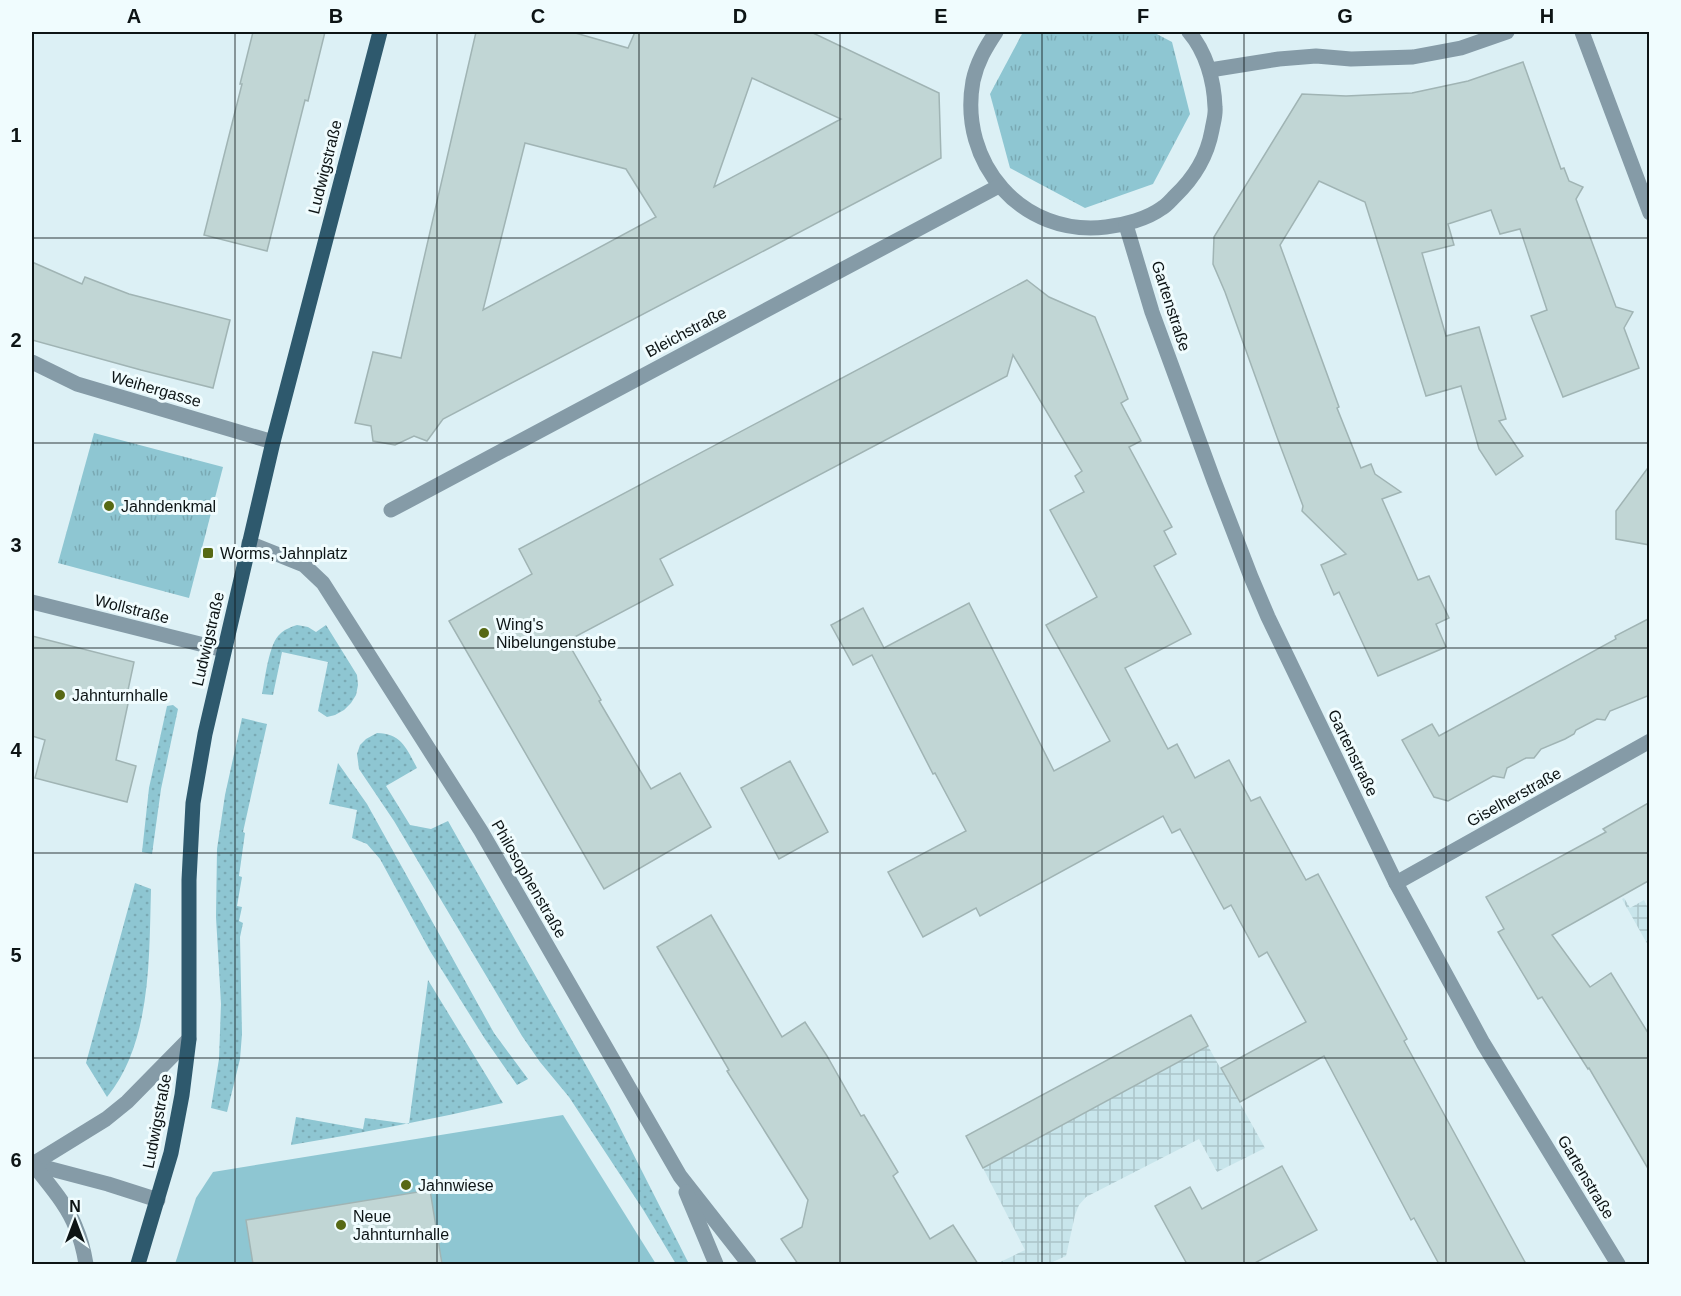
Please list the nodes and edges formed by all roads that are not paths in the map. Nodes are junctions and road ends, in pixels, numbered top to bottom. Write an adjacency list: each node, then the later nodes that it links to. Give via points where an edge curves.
1 (380, 32): 11 (main road, Ludwigstraße)
2 (996, 32): 7 (street, via 976,70 970,108 973,136)
3 (1189, 32): 6 (street)
4 (1507, 32): 6 (street, via 1461,48 1413,57 1316,56)
5 (1582, 32): 8 (street)
6 (1210, 70): 9 (street, via 1216,109 1209,147 1190,182 1162,209)
7 (999, 186): 9 (street, via 1025,209 1057,224 1091,229); 12 (street, Bleichstraße)
8 (1650, 213)
9 (1126, 225): 17 (street, Gartenstraße, via 1152,312 1251,577)
10 (32, 362): 11 (street, Weihergasse, via 77,384)
11 (273, 442): 13 (main road, Ludwigstraße)
12 (391, 510)
13 (249, 543): 15 (main road, Ludwigstraße); 20 (street, Philosophenstraße, via 304,565 323,583 481,831)
14 (32, 602): 15 (street, Wollstraße)
15 (224, 650): 18 (main road, Ludwigstraße, via 193,803)
16 (1650, 741): 17 (street, Giselherstraße)
17 (1395, 883): 26 (street, Gartenstraße, via 1483,1043)
18 (189, 1040): 19 (street, via 113,1113); 21 (main road, Ludwigstraße, via 178,1118)
19 (32, 1164): 21 (street); 22 (street, via 76,1227)
20 (680, 1176): 24 (street); 25 (street, Philosophenstraße)
21 (158, 1200): 23 (main road, Ludwigstraße)
22 (86, 1264)
23 (138, 1264)
24 (716, 1264)
25 (749, 1264)
26 (1618, 1264)

